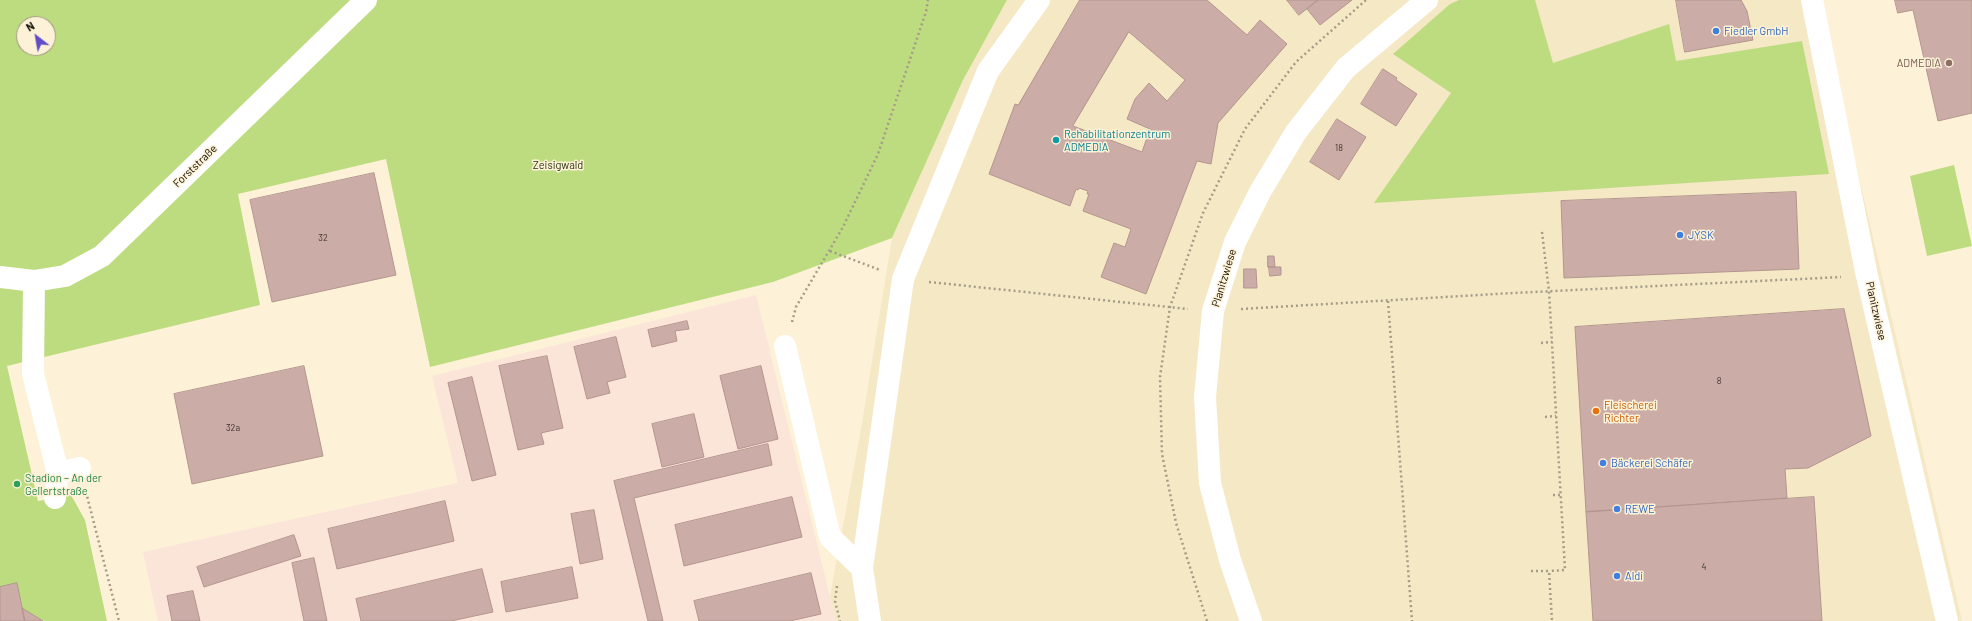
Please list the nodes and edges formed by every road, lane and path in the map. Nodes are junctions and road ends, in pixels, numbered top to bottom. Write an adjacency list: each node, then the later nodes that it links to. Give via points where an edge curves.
1 (366, 0): 11 (street, Forststraße, via 102,256 66,276)
2 (928, 0): 7 (path, via 878,154)
3 (1039, 0): 10 (street, via 988,71)
4 (1427, 0): 14 (street, Planitzwiese, via 1346,68 1296,132 1260,192 1235,242)
5 (1812, 0): 8 (street, Planitzwiese)
6 (1542, 232): 12 (path)
7 (830, 251): 10 (path); 17 (path, via 796,307)
8 (1867, 276): 12 (path); 33 (street, Planitzwiese)
9 (0, 277): 11 (street, Forststraße)
10 (903, 279): 14 (path); 25 (street)
11 (34, 281): 21 (street, via 33,374)
12 (1549, 291): 13 (path); 15 (path)
13 (1388, 301): 14 (path); 31 (path)
14 (1213, 311): 30 (street, Planitzwiese, via 1205,397 1210,483 1230,560)
15 (1552, 342): 16 (path); 18 (path)
16 (1541, 343)
17 (785, 346): 25 (street, via 830,537)
18 (1556, 416): 19 (path); 22 (path)
19 (1545, 417)
20 (80, 468): 21 (street); 28 (path)
21 (58, 473): 24 (street)
22 (1561, 494): 23 (path); 27 (path, via 1565,570)
23 (1554, 495)
24 (55, 498)
25 (862, 568): 29 (street)
26 (1531, 571): 27 (path)
27 (1549, 571): 32 (path)
28 (119, 621)
29 (870, 621)
30 (1251, 621)
31 (1412, 621)
32 (1552, 621)
33 (1948, 621)

